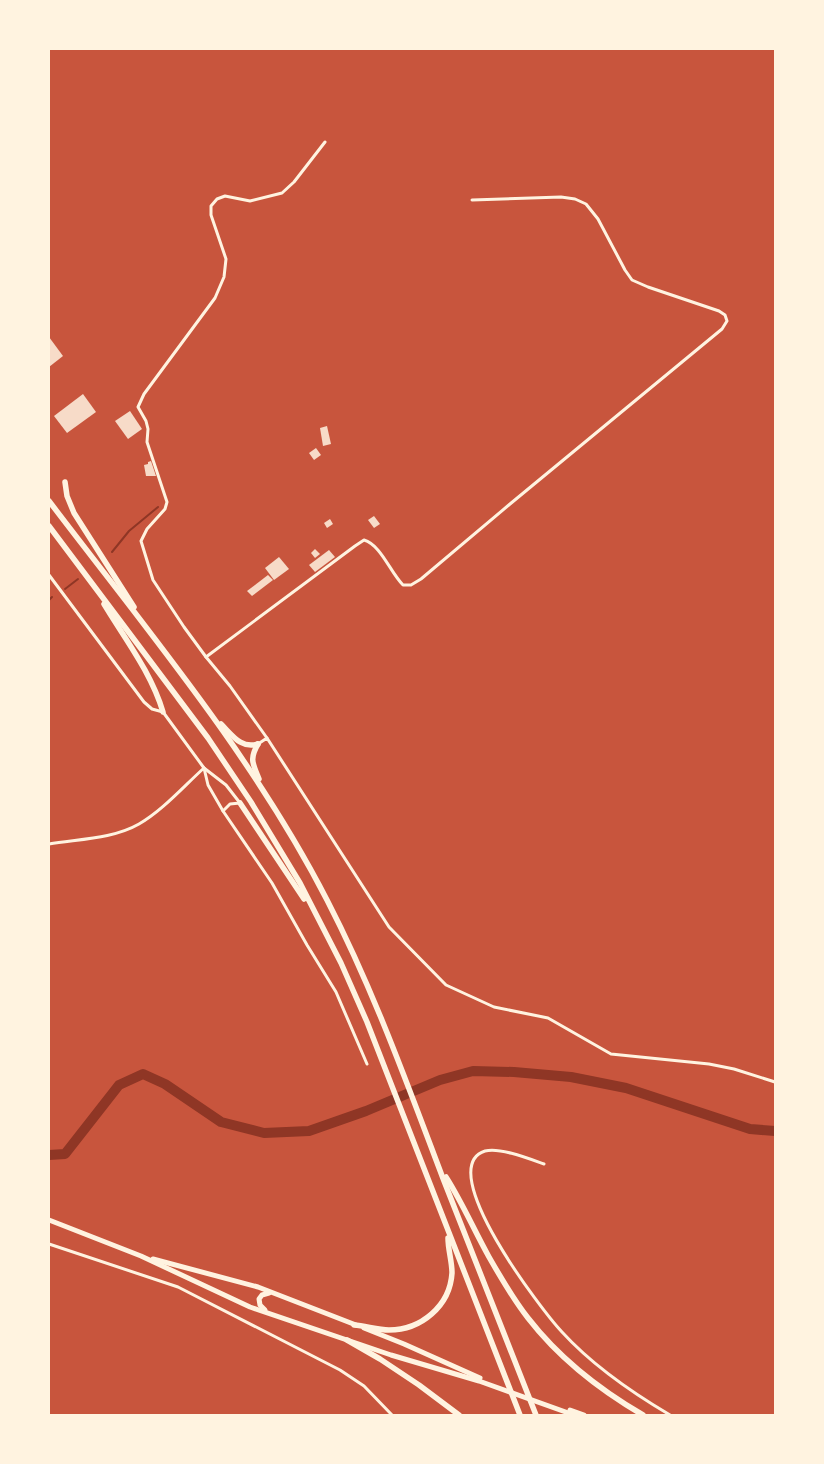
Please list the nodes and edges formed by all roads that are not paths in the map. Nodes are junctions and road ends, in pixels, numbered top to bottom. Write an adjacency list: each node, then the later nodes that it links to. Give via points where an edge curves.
1 (325, 142): 9 (street, via 282,193 250,201 224,196 217,198 211,206 211,216 226,259 224,278 215,298 139,403 148,429 147,442 167,502 141,541 143,551 153,580)
2 (472, 200): 9 (street, via 561,197 586,204 632,280 718,311 727,321 722,329 421,580 411,585 403,584 377,548 364,540)
3 (65, 482): 8 (highway, via 69,504 80,524)
4 (49, 501): 8 (highway)
5 (49, 526): 6 (highway)
6 (81, 569): 11 (highway, via 146,672); 19 (highway, via 226,763 281,850)
7 (49, 575): 11 (street, via 144,702)
8 (160, 646): 10 (highway)
9 (206, 657): 12 (street)
10 (207, 710): 13 (highway, via 240,742 247,746); 15 (highway)
11 (163, 712): 14 (street)
12 (267, 738): 13 (street); 21 (street, via 388,927 446,985 494,1007 548,1018 611,1054 709,1064)
13 (258, 744): 15 (highway, via 252,762)
14 (204, 768): 16 (street, via 222,781); 17 (street, via 208,785); 18 (street, via 139,824 113,834)
15 (263, 790): 23 (highway, via 327,900 362,974)
16 (240, 803): 17 (street, via 230,804); 19 (highway)
17 (223, 811): 20 (street, via 272,883 336,992)
18 (49, 844)
19 (324, 929): 25 (highway, via 357,998)
20 (367, 1064)
21 (775, 1082)
22 (544, 1164): 39 (street, via 491,1150 481,1154 470,1171 474,1193 482,1210 514,1270 561,1331 598,1366)
23 (440, 1168): 35 (highway); 38 (highway, via 529,1319 582,1374)
24 (49, 1220): 27 (highway)
25 (448, 1234): 30 (highway, via 451,1281 444,1299 434,1312 423,1322 406,1328 388,1330); 32 (highway)
26 (49, 1244): 33 (street, via 178,1286 340,1370 364,1386)
27 (141, 1256): 28 (highway); 29 (highway, via 227,1297)
28 (275, 1294): 29 (highway, via 261,1296 260,1305); 30 (highway)
29 (266, 1311): 31 (highway)
30 (354, 1324): 37 (highway, via 465,1372)
31 (347, 1340): 34 (highway, via 419,1384); 36 (highway, via 461,1374)
32 (519, 1414)
33 (392, 1415)
34 (459, 1415)
35 (535, 1415)
36 (574, 1415)
37 (584, 1415)
38 (643, 1415)
39 (670, 1415)

